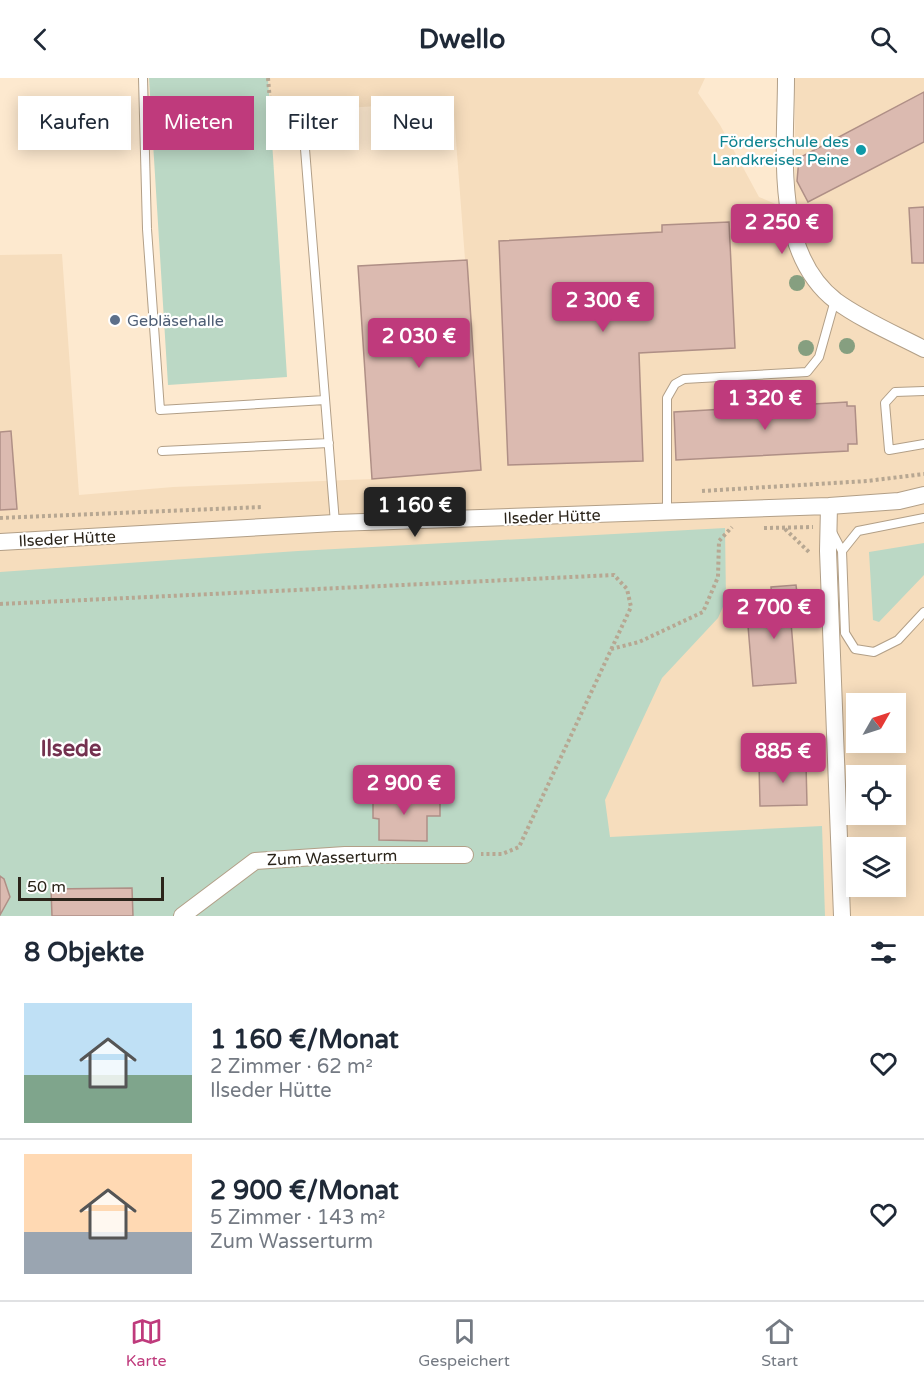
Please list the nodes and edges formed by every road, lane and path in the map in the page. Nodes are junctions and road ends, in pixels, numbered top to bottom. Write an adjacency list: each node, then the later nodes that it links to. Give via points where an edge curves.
1 (143, 78): 9 (lane, via 147,229 160,410)
2 (268, 78): 4 (path)
3 (786, 78): 6 (street, via 787,208 792,234 804,262)
4 (270, 96)
5 (305, 150): 9 (lane)
6 (835, 300): 7 (street); 17 (lane, via 819,357 807,372 684,379 675,384 667,398)
7 (924, 349)
8 (924, 391): 11 (lane, via 895,392 885,403 889,450)
9 (325, 400): 10 (lane)
10 (329, 442): 12 (lane); 19 (lane)
11 (924, 444)
12 (162, 451)
13 (924, 474): 14 (path)
14 (828, 483)
15 (924, 495): 16 (street, Ilseder Hütte, via 899,501)
16 (829, 506): 17 (street, Ilseder Hütte); 20 (street)
17 (667, 512): 19 (street, Ilseder Hütte)
18 (924, 518): 25 (lane, via 858,531)
19 (335, 523): 24 (street, Ilseder Hütte)
20 (828, 526): 25 (lane); 29 (street)
21 (742, 528): 28 (path, via 732,527 718,541 718,577 703,612 639,642)
22 (753, 528): 23 (path)
23 (784, 528)
24 (0, 542)
25 (843, 550): 27 (lane, via 844,633 855,649 874,652 898,640)
26 (0, 604): 28 (path, via 614,575 627,589 631,607)
27 (924, 612)
28 (610, 649): 31 (path, via 519,847 502,854)
29 (840, 816): 30 (lane); 33 (street)
30 (846, 816)
31 (465, 855): 32 (street, Zum Wasserturm, via 345,855 255,861)
32 (182, 916)
33 (842, 916)

